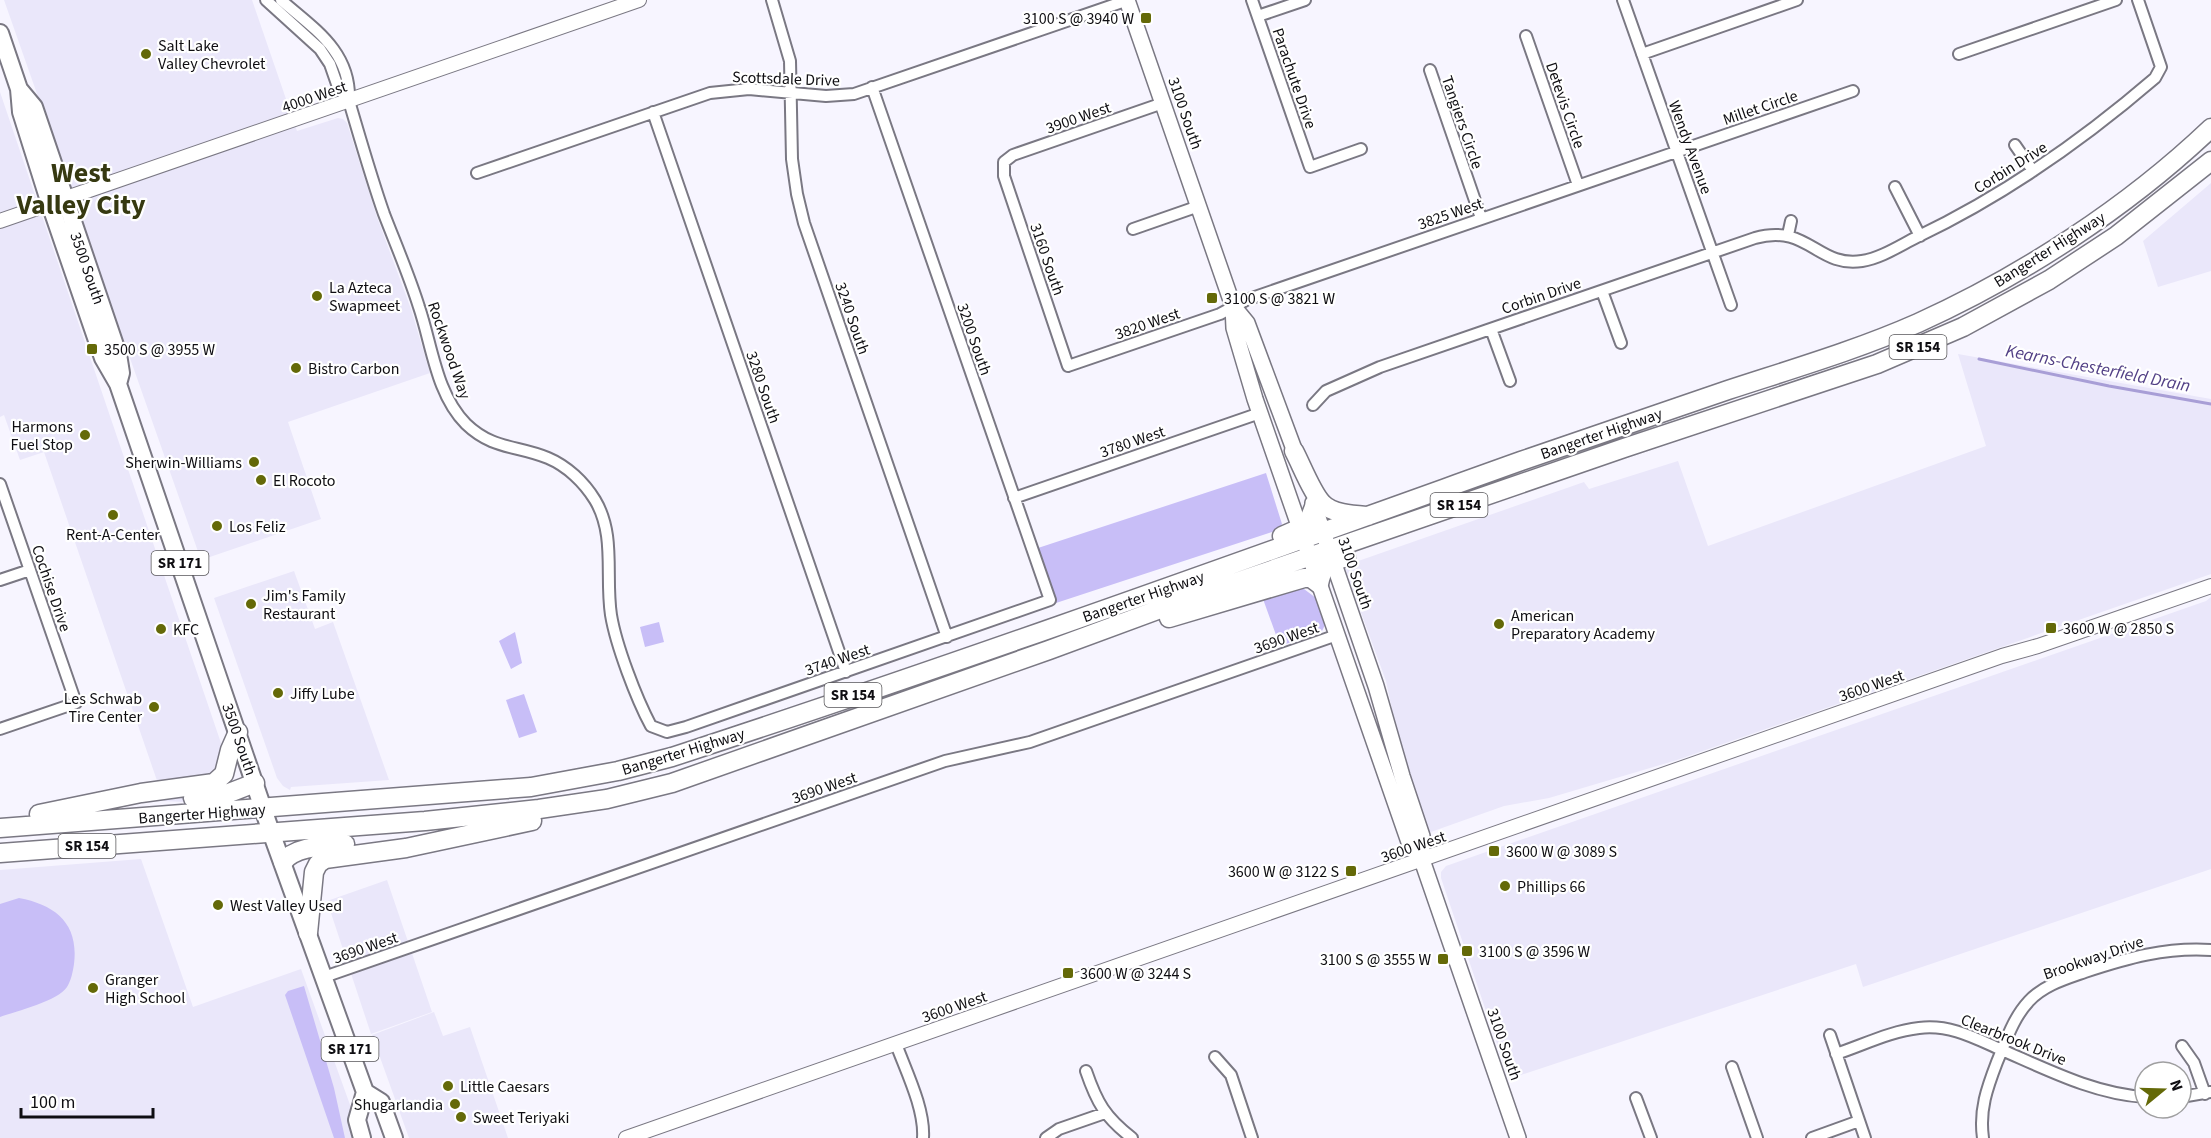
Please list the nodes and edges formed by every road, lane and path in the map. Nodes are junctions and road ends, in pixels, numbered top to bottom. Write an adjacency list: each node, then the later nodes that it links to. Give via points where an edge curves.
1 (266, 0): 24 (street, via 320,49)
2 (281, 0): 24 (street, via 333,48 350,85)
3 (639, 0): 13 (street, 4000 West)
4 (772, 0): 23 (street, 3240 South, via 788,51)
5 (1128, 0): 21 (street, Scottsdale Drive); 25 (main road, 3100 South)
6 (1252, 0): 15 (street, Parachute Drive)
7 (1305, 0): 15 (street)
8 (1623, 0): 18 (street, Wendy Avenue)
9 (1797, 0): 14 (street)
10 (2116, 0): 19 (street)
11 (2138, 0): 33 (street, Corbin Drive, via 2161,67 2155,78)
12 (1757, 1): 14 (street)
13 (624, 2): 24 (street, 4000 West)
14 (1761, 12): 18 (street)
15 (1258, 16): 29 (street, Parachute Drive, via 1310,167)
16 (0, 33): 37 (main road, 3500 South / SR 171, via 20,89 21,112)
17 (1526, 36): 35 (street, Detevis Circle)
18 (1642, 54): 30 (street, Wendy Avenue)
19 (1959, 54)
20 (1430, 70): 39 (street, Tangiers Circle)
21 (872, 87): 23 (street, Scottsdale Drive, via 836,96); 59 (street, 3200 South)
22 (1853, 91): 30 (street, Millet Circle)
23 (792, 93): 26 (street, Scottsdale Drive, via 758,89 721,91); 72 (street, 3240 South, via 792,159 804,223)
24 (349, 101): 37 (street, 4000 West); 75 (street, Rockwood Way, via 445,393 454,408 484,438 566,468 589,491 601,512 609,545 608,587 615,631)
25 (1163, 103): 32 (street, 3900 West, via 1013,155); 38 (main road, 3100 South)
26 (653, 112): 34 (street, Scottsdale Drive); 73 (street, 3280 South)
27 (2211, 128): 52 (highway, Bangerter Highway / SR 154, via 2098,219 2018,270 1919,322)
28 (2015, 145): 33 (street)
29 (1360, 149)
30 (1677, 152): 35 (street, 3825 West); 45 (street, Wendy Avenue)
31 (2211, 161): 57 (highway, Bangerter Highway / SR 154, via 2082,259 1963,327 1858,371)
32 (1004, 162): 51 (street, 3160 South, via 1004,176)
33 (2033, 171): 44 (street, Corbin Drive)
34 (477, 173)
35 (1578, 185): 39 (street, 3825 West)
36 (1896, 187): 44 (street)
37 (57, 201): 40 (street, 4000 West); 77 (main road, 3500 South / SR 171, via 120,360 118,384)
38 (1199, 206): 42 (street); 48 (main road, 3100 South)
39 (1481, 218): 48 (street, 3825 West)
40 (0, 221)
41 (1791, 221): 43 (street)
42 (1133, 229)
43 (1788, 235): 44 (street, Corbin Drive, via 1831,258 1850,261 1870,259); 45 (street, Corbin Drive, via 1762,236)
44 (1920, 236)
45 (1713, 252): 46 (street, Corbin Drive); 47 (street, Wendy Avenue)
46 (1602, 291): 49 (street, Corbin Drive); 50 (street)
47 (1731, 305)
48 (1233, 306): 51 (street, 3820 West, via 1220,314); 55 (main road, 3100 South, via 1234,328); 56 (main road, 3100 South, via 1247,323)
49 (1491, 328): 53 (street); 54 (street, Corbin Drive, via 1365,373 1326,391)
50 (1621, 344)
51 (1068, 366)
52 (1796, 368): 57 (highway, via 1782,383 1614,440); 61 (highway, Bangerter Highway / SR 154)
53 (1510, 381)
54 (1313, 405)
55 (1260, 413): 59 (street, 3780 West); 62 (main road, 3100 South)
56 (1294, 451): 60 (main road, 3100 South); 61 (highway, via 1322,503 1343,513)
57 (1589, 460): 63 (highway, via 1561,483)
58 (0, 484): 64 (street, Cochise Drive)
59 (1014, 498): 68 (street, 3200 South)
60 (1314, 507): 62 (highway); 63 (main road, 3100 South)
61 (1372, 516): 63 (highway, Bangerter Highway / SR 154)
62 (1305, 542): 63 (highway, Bangerter Highway / SR 154); 66 (main road, 3100 South); 69 (highway, Bangerter Highway / SR 154); 70 (highway, Bangerter Highway / SR 154)
63 (1328, 549): 66 (highway); 89 (main road, 3100 South, via 1422,836)
64 (30, 570): 65 (street); 76 (street, Cochise Drive, via 76,703)
65 (0, 580)
66 (1319, 584): 69 (highway, via 1304,578 1141,626); 71 (main road, 3100 South)
67 (2211, 586): 89 (street, 3600 West)
68 (1050, 600): 72 (street, 3740 West)
69 (1122, 623): 74 (highway, Bangerter Highway / SR 154)
70 (1034, 634): 74 (highway, via 1016,651 898,693); 78 (highway, Bangerter Highway / SR 154, via 672,757)
71 (1336, 635): 89 (main road, 3100 South, via 1409,842); 93 (street, 3690 West, via 1030,742 945,761)
72 (947, 637): 73 (street, 3740 West)
73 (846, 672): 75 (street, 3740 West, via 667,732 651,726)
74 (884, 708): 80 (highway, Bangerter Highway / SR 154, via 672,783)
75 (642, 709)
76 (0, 729)
77 (237, 732): 79 (main road, 3500 South / SR 171); 83 (highway, via 224,774 210,784)
78 (581, 779): 81 (highway, Bangerter Highway / SR 154, via 531,787); 84 (highway, via 555,796 457,805)
79 (255, 783): 81 (main road, 3500 South / SR 171); 82 (highway, via 218,796 146,802)
80 (560, 807): 84 (highway, Bangerter Highway / SR 154); 91 (highway, via 539,819 406,848 325,859 314,872)
81 (263, 808): 82 (highway, Bangerter Highway / SR 154); 86 (main road, 3500 South / SR 171)
82 (117, 819): 85 (highway, Bangerter Highway / SR 154); 87 (highway, via 83,837)
83 (0, 820)
84 (425, 821): 86 (highway, Bangerter Highway / SR 154); 90 (highway, via 394,839 320,847 291,854)
85 (0, 828)
86 (271, 831): 88 (highway, Bangerter Highway / SR 154); 90 (main road, 3500 South / SR 171)
87 (0, 844)
88 (0, 853)
89 (1422, 860): 95 (street, 3600 West); 116 (main road, 3100 South)
90 (282, 862): 91 (main road, 3500 South / SR 171)
91 (308, 933): 93 (main road, 3500 South / SR 171)
92 (2211, 950): 97 (street, Brookway Drive, via 2144,954 2054,983 2028,1002)
93 (324, 977): 102 (main road, 3500 South / SR 171)
94 (1830, 1035): 98 (street)
95 (896, 1044): 111 (street, 3600 West); 112 (street, via 921,1114)
96 (2182, 1046): 103 (street)
97 (2002, 1050): 98 (street, Clearbrook Drive, via 1962,1032 1930,1027 1901,1032); 104 (street, Clearbrook Drive, via 2095,1088); 121 (street, Brookway Drive, via 1984,1098)
98 (1836, 1054): 108 (street)
99 (1215, 1057): 115 (street, via 1231,1076)
100 (1732, 1067): 118 (street)
101 (1086, 1071): 107 (street)
102 (364, 1092): 109 (main road, via 357,1120); 110 (main road, 3500 South / SR 171, via 381,1102)
103 (2208, 1093): 105 (street)
104 (2133, 1095)
105 (2193, 1095)
106 (1636, 1098): 117 (street)
107 (1104, 1113): 113 (street, via 1059,1128); 114 (street)
108 (1859, 1121): 119 (street); 120 (street)
109 (362, 1138)
110 (394, 1138)
111 (626, 1138)
112 (923, 1138)
113 (1046, 1138)
114 (1132, 1138)
115 (1252, 1138)
116 (1518, 1138)
117 (1651, 1138)
118 (1757, 1138)
119 (1812, 1138)
120 (1865, 1138)
121 (1983, 1138)

